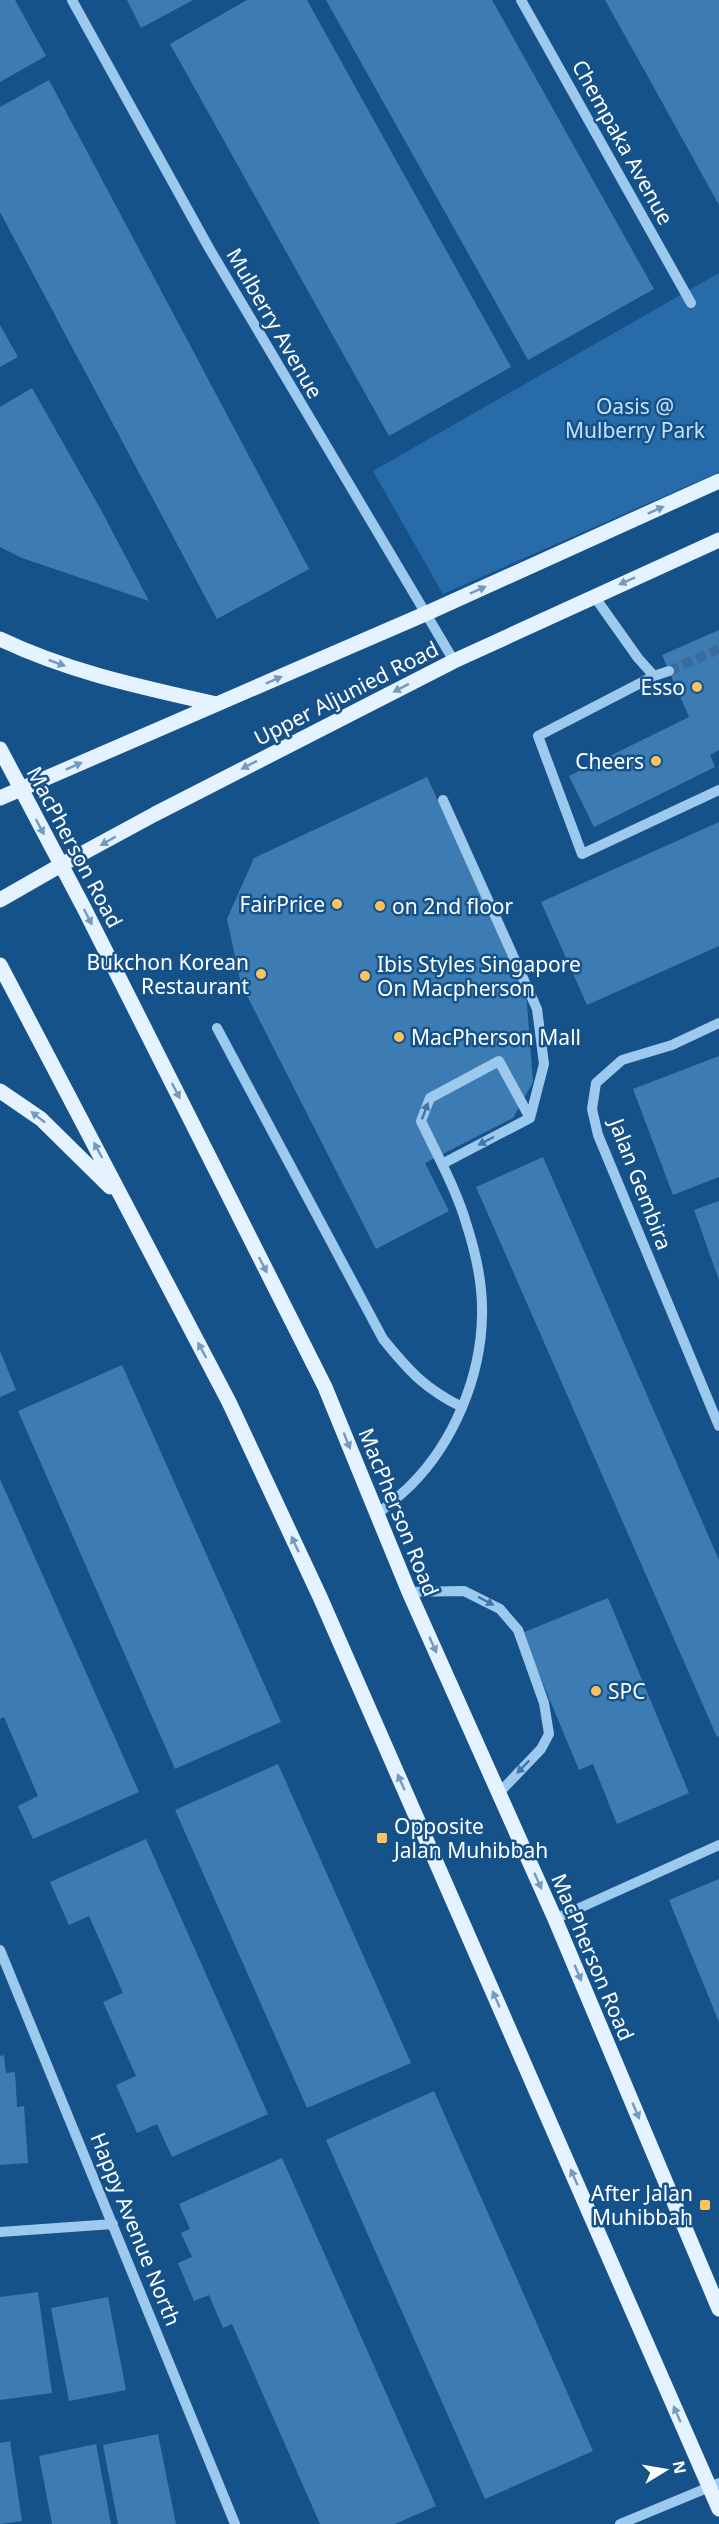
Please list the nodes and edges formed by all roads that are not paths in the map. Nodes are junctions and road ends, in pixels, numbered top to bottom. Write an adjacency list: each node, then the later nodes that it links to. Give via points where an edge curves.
1 (72, 0): 7 (street, Mulberry Avenue, via 209,248)
2 (521, 0): 3 (street, Chempaka Avenue)
3 (691, 303)
4 (719, 481): 7 (main road, Upper Aljunied Road, one-way to 4)
5 (719, 540): 6 (main road, Upper Aljunied Road, one-way to 6)
6 (594, 596): 9 (main road, Upper Aljunied Road); 11 (street)
7 (425, 614): 9 (street, Mulberry Avenue); 12 (main road, Upper Aljunied Road, one-way to 7)
8 (0, 639): 12 (main road, one-way to 12, via 101,678)
9 (454, 661): 18 (main road, Upper Aljunied Road, one-way to 18)
10 (669, 671): 11 (street)
11 (654, 676): 15 (street, via 538,736 582,854)
12 (216, 704): 14 (main road, Upper Aljunied Road, one-way to 12)
13 (0, 749): 14 (main road, MacPherson Road)
14 (20, 788): 16 (main road, Upper Aljunied Road); 18 (main road, MacPherson Road, one-way to 18)
15 (719, 790)
16 (0, 798)
17 (442, 800): 24 (street, via 537,1009 544,1064)
18 (61, 865): 19 (main road, Upper Aljunied Road); 29 (main road, MacPherson Road, one-way to 29, via 325,1387)
19 (0, 900)
20 (0, 965): 26 (main road, one-way to 20)
21 (719, 1023): 28 (street, Jalan Gembira, via 672,1045 622,1059 596,1083 592,1109 616,1182)
22 (217, 1028): 27 (street, via 383,1339 436,1394)
23 (0, 1090): 26 (main road, one-way to 23, via 41,1119)
24 (530, 1118): 25 (street, one-way to 25); 25 (street, one-way to 24, via 421,1121 430,1098 499,1060)
25 (441, 1164): 27 (street, via 467,1223 478,1268 482,1316 477,1362)
26 (125, 1202): 38 (main road, one-way to 26, via 320,1597 229,1402)
27 (462, 1407): 29 (street, via 441,1448 412,1484)
28 (719, 1426)
29 (376, 1515): 30 (main road, MacPherson Road)
30 (409, 1592): 31 (main road, MacPherson Road, one-way to 31); 31 (street, one-way to 31, via 464,1591 500,1609 518,1630 544,1704 549,1734 541,1749)
31 (499, 1793): 33 (main road, MacPherson Road, one-way to 33)
32 (719, 1845): 33 (street)
33 (555, 1919): 37 (main road, MacPherson Road, one-way to 37)
34 (0, 1950): 35 (street, Happy Avenue North)
35 (113, 2224): 36 (street); 40 (street, Happy Avenue North)
36 (0, 2232)
37 (719, 2309)
38 (714, 2485): 39 (main road); 41 (street)
39 (719, 2509)
40 (235, 2524)
41 (620, 2524)

